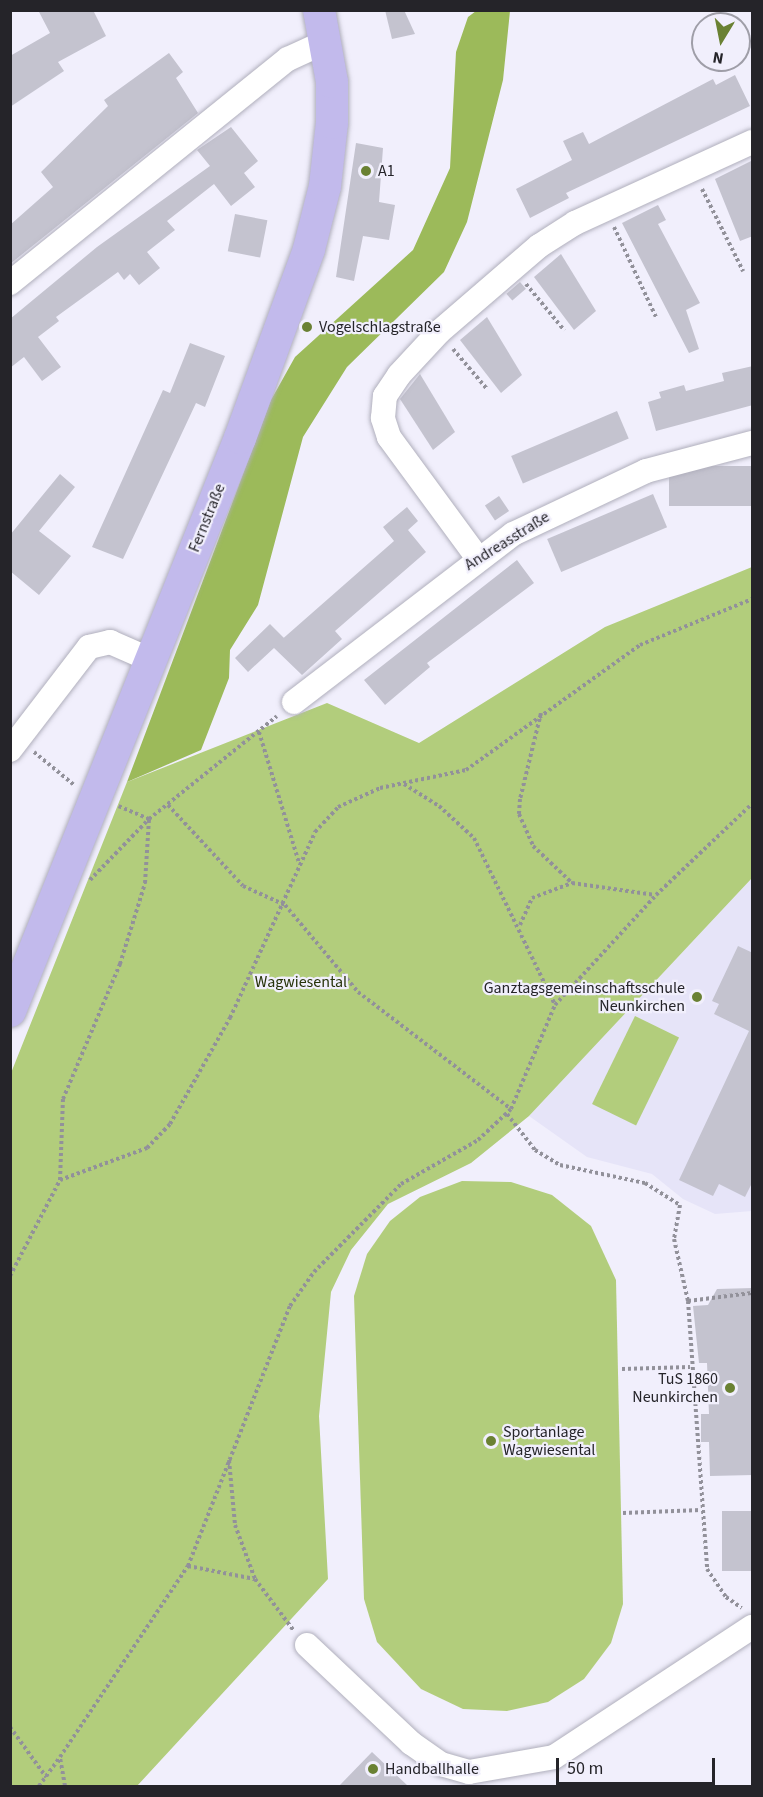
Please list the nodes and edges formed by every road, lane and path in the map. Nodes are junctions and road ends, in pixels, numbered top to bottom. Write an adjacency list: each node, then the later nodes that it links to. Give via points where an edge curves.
1 (319, 10): 2 (main road, Fernstraße)
2 (325, 42): 8 (street, via 288,59); 16 (main road, Fernstraße, via 332,123 325,186 309,249 240,438)
3 (753, 142): 4 (street)
4 (692, 170): 5 (street); 7 (path)
5 (606, 210): 6 (street); 9 (path)
6 (510, 265): 10 (path); 11 (street)
7 (743, 271)
8 (10, 283)
9 (656, 317)
10 (564, 330)
11 (439, 332): 12 (path); 14 (street, via 395,382 386,396 383,418 424,490)
12 (487, 389)
13 (753, 443): 14 (street, Andreasstraße, via 646,471 560,508)
14 (477, 557): 17 (street, Andreasstraße)
15 (753, 599): 18 (path, via 640,645)
16 (149, 659): 20 (street, via 110,642 90,647); 23 (main road, Fernstraße)
17 (294, 702): 19 (path)
18 (541, 712): 22 (path, via 466,770); 28 (path, via 519,814 533,846)
19 (259, 732): 25 (path); 27 (path)
20 (16, 744): 21 (path)
21 (70, 783)
22 (404, 784): 27 (path, via 356,795 338,807 315,832); 32 (path, via 439,806 474,838)
23 (98, 796): 26 (path); 29 (main road, Fernstraße)
24 (753, 804): 30 (path)
25 (168, 805): 26 (path); 31 (path, via 243,886)
26 (149, 819): 29 (path, via 103,873 81,885); 37 (path, via 145,883 123,954 63,1099)
27 (299, 863): 31 (path)
28 (572, 883): 30 (path); 32 (path, via 532,898)
29 (62, 886): 34 (main road, Fernstraße)
30 (656, 895): 33 (path)
31 (285, 905): 35 (path, via 358,992); 37 (path, via 170,1124 147,1148)
32 (520, 925): 33 (path)
33 (555, 1005): 35 (path)
34 (10, 1011)
35 (511, 1109): 36 (path)
36 (507, 1114): 40 (path, via 535,1150 560,1165 645,1183 680,1205 674,1239); 43 (path, via 478,1140 401,1184 314,1272 290,1306)
37 (60, 1180): 38 (path)
38 (10, 1276)
39 (753, 1293): 40 (path)
40 (688, 1301): 41 (path)
41 (690, 1367): 42 (path); 44 (path)
42 (622, 1369)
43 (229, 1456): 46 (path); 47 (path, via 235,1525)
44 (701, 1510): 45 (path); 48 (path, via 707,1569 726,1597)
45 (624, 1513)
46 (188, 1566): 47 (path); 52 (path)
47 (255, 1579): 50 (path)
48 (753, 1614)
49 (753, 1627): 50 (street, via 555,1757 469,1772 441,1764 411,1743)
50 (307, 1646)
51 (10, 1727): 53 (path)
52 (60, 1758): 53 (path); 55 (path)
53 (46, 1776): 54 (path)
54 (39, 1786)
55 (65, 1786)

